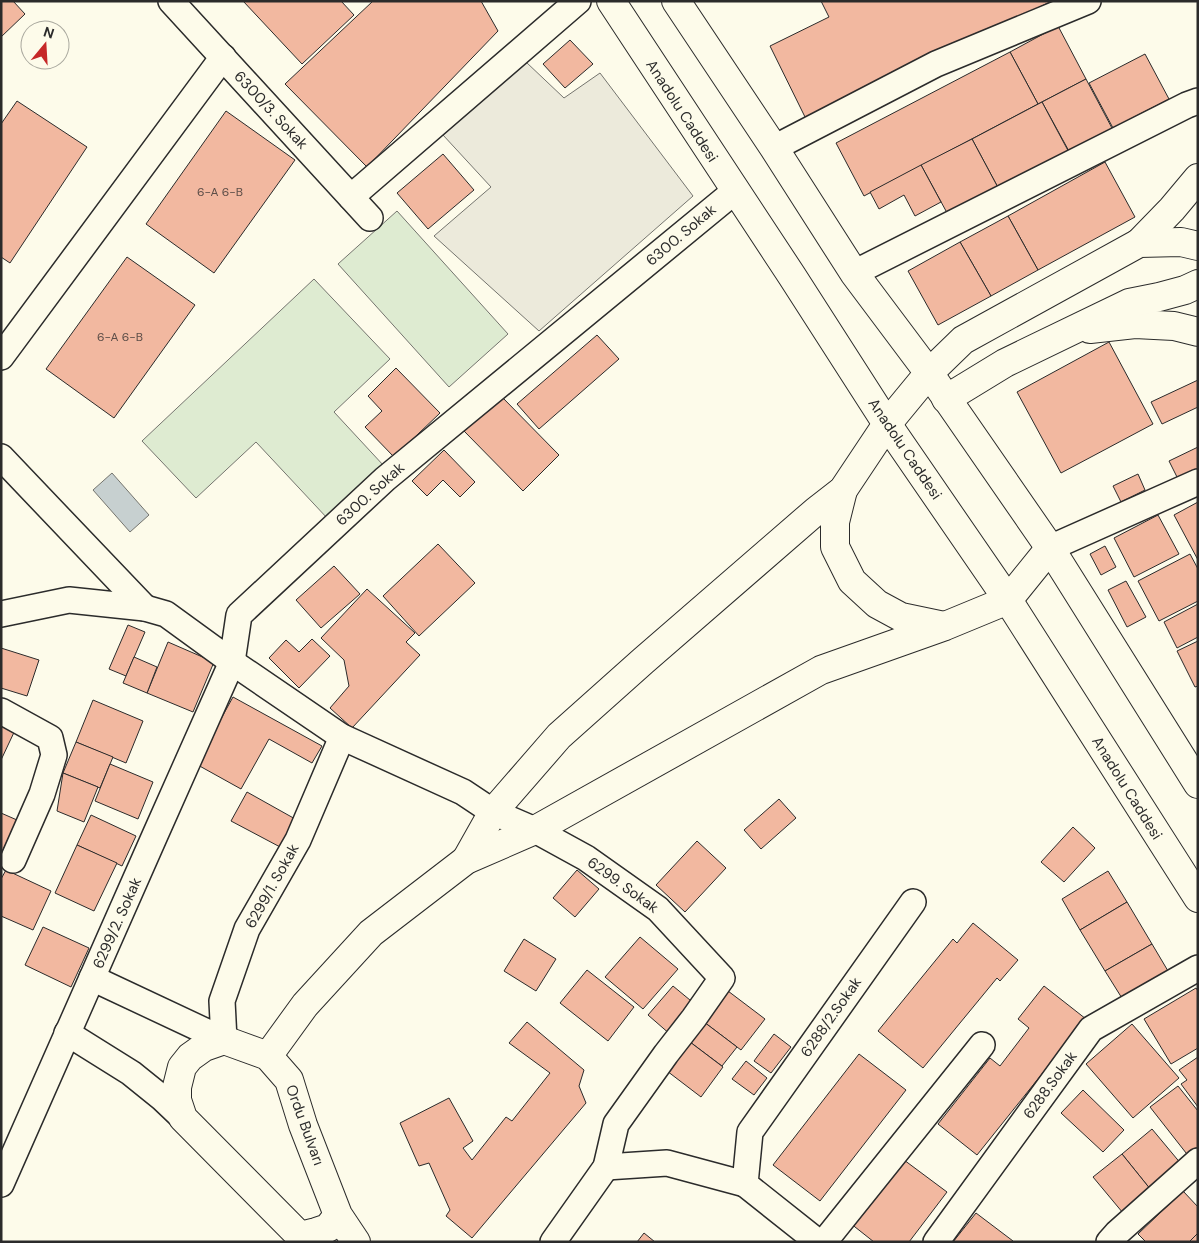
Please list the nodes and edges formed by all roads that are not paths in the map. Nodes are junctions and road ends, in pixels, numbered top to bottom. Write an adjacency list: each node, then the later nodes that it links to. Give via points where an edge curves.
1 (171, 1): 6 (street, 6300/3. Sokak)
2 (578, 1): 11 (street)
3 (611, 1): 10 (main road, Anadolu Caddesi)
4 (676, 1): 8 (main road)
5 (1088, 1): 8 (street, via 936,64)
6 (223, 57): 11 (street, 6300/3. Sokak); 19 (street)
7 (1198, 101): 15 (street)
8 (774, 148): 15 (main road)
9 (1198, 178): 13 (main road)
10 (735, 191): 22 (main road, Anadolu Caddesi); 31 (street, 6300. Sokak, via 385,479 239,615)
11 (351, 197): 12 (street, 6300/3. Sokak)
12 (370, 218)
13 (1139, 243): 14 (main road, via 1181,242); 20 (main road, via 963,340)
14 (1198, 246)
15 (854, 273): 20 (main road)
16 (1198, 284): 17 (main road, via 1129,303)
17 (1069, 331): 18 (main road, via 1135,324 1174,326); 21 (main road, via 1005,363)
18 (1198, 332)
19 (1, 357)
20 (929, 373): 21 (main road); 22 (main road)
21 (946, 399): 26 (main road)
22 (887, 424): 25 (main road); 27 (main road, Anadolu Caddesi)
23 (1, 457): 28 (street)
24 (1198, 482): 26 (street)
25 (843, 490): 30 (main road, via 835,522 835,547 852,581 877,604 901,617); 35 (main road, via 808,517 559,736)
26 (1050, 548): 27 (main road); 34 (main road)
27 (1008, 600): 30 (main road); 39 (main road, Anadolu Caddesi)
28 (144, 608): 29 (street, via 69,600); 31 (street, via 166,614)
29 (1, 614)
30 (945, 626): 36 (main road, via 821,670)
31 (232, 662): 33 (street, 6299. Sokak); 42 (street, 6299/2. Sokak)
32 (1, 711): 37 (street, via 50,738 54,755 42,794)
33 (342, 737): 35 (street, 6299. Sokak, via 463,792); 44 (street, 6299/1. Sokak, via 298,840 247,929 222,1001)
34 (1198, 784)
35 (493, 812): 36 (street, 6299. Sokak); 38 (main road)
36 (535, 830): 38 (main road); 49 (street, 6299. Sokak, via 586,858 658,909 722,978 616,1124)
37 (13, 860)
38 (466, 860): 46 (main road, via 371,933 305,1004)
39 (1198, 898)
40 (913, 902): 51 (street, 6288/2.Sokak, via 750,1132)
41 (1198, 968): 58 (street, 6288.Sokak, via 1091,1029)
42 (92, 978): 43 (street, 6299/2. Sokak); 44 (street, Ordu Bulvarı)
43 (67, 1033): 47 (street, via 131,1073); 50 (street, 6299/2. Sokak)
44 (224, 1040): 46 (main road, Ordu Bulvarı); 47 (main road, via 204,1047 182,1068 177,1100)
45 (982, 1045): 53 (street)
46 (268, 1056): 52 (main road, Ordu Bulvarı, via 289,1080)
47 (183, 1118): 55 (main road)
48 (1198, 1161): 54 (street)
49 (606, 1167): 51 (street, via 667,1163); 57 (street, 6299. Sokak)
50 (1, 1184)
51 (746, 1184): 53 (street)
52 (338, 1215): 55 (main road, via 328,1228); 56 (main road, Ordu Bulvarı)
53 (810, 1239)
54 (1117, 1239)
55 (300, 1240)
56 (356, 1242)
57 (553, 1242)
58 (936, 1242)

